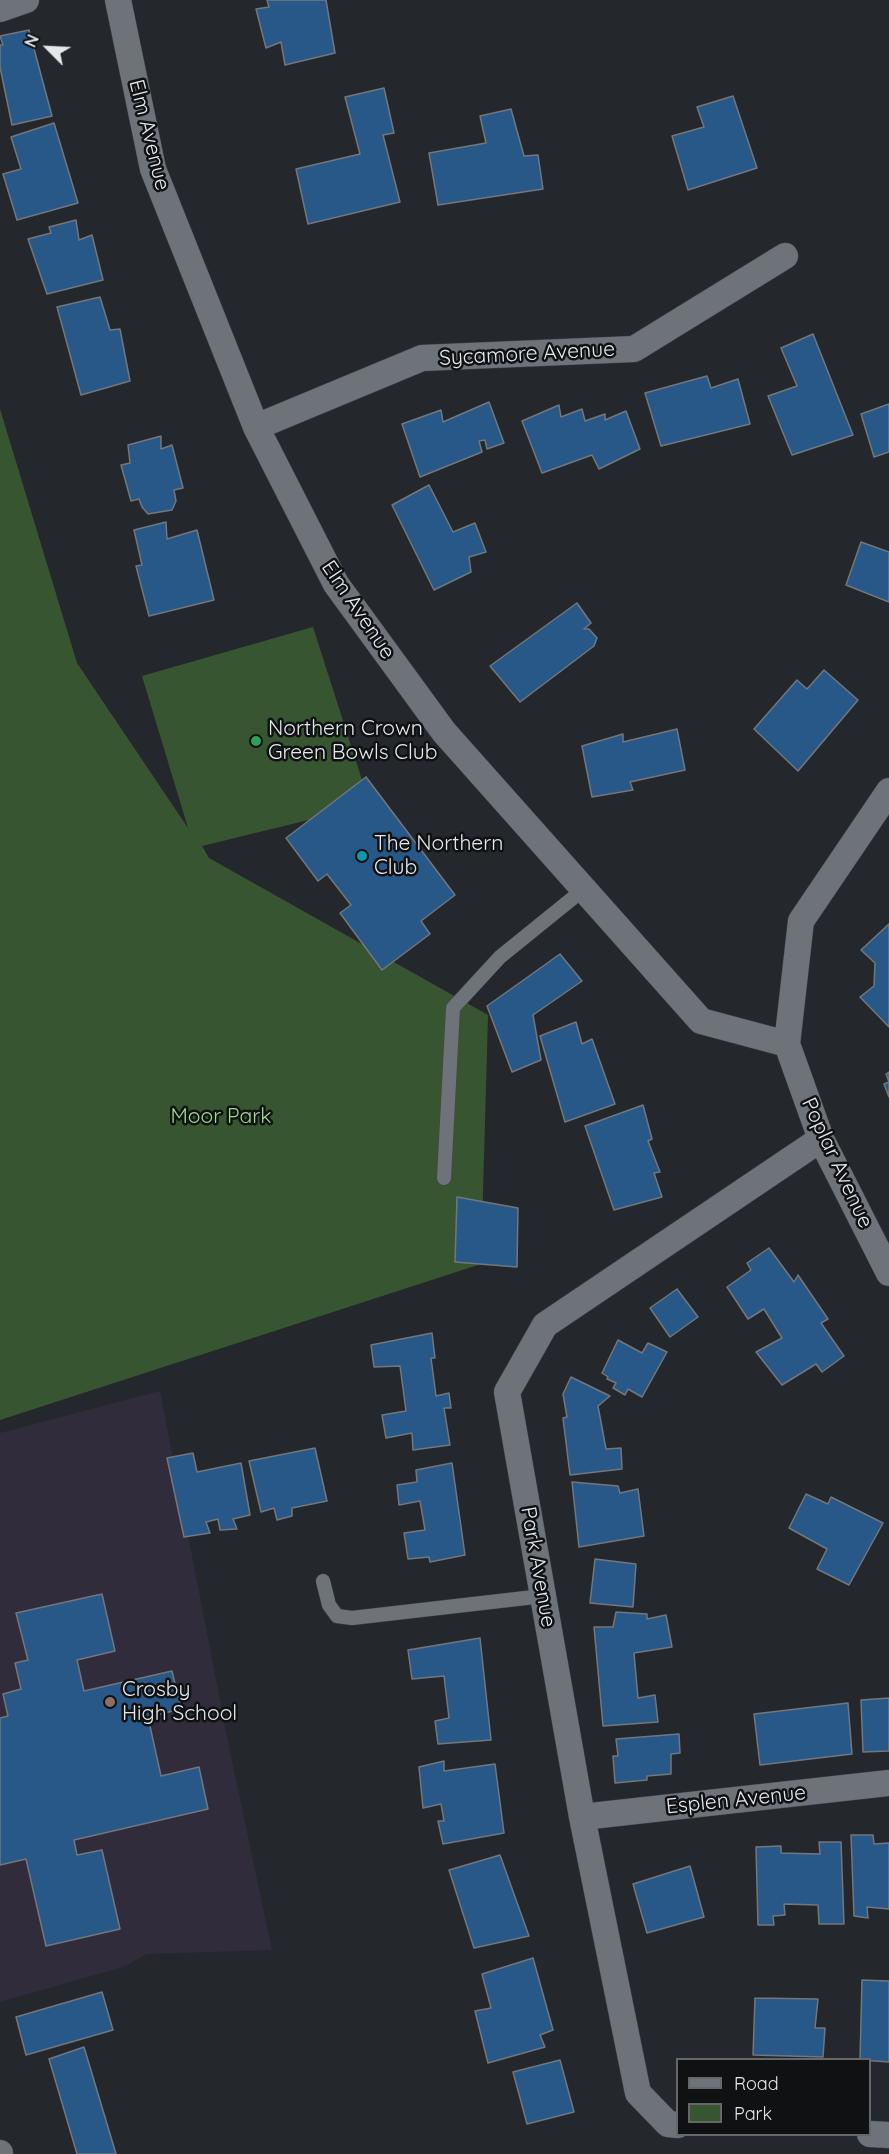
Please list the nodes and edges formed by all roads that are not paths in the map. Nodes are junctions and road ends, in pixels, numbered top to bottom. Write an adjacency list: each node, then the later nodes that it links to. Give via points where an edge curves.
1 (26, 0): 3 (street)
2 (118, 0): 5 (street, Elm Avenue, via 153,169)
3 (0, 9)
4 (785, 256): 5 (street, Sycamore Avenue, via 634,349 422,358)
5 (256, 426): 7 (street, Elm Avenue, via 336,584 444,732)
6 (889, 791): 8 (street, Poplar Avenue, via 801,921)
7 (584, 890): 8 (street, Elm Avenue, via 701,1021); 10 (lane, via 500,957 453,1008)
8 (787, 1044): 9 (street, Poplar Avenue)
9 (821, 1139): 11 (street, Poplar Avenue); 13 (street, Park Avenue, via 544,1325 507,1392)
10 (444, 1178)
11 (889, 1273)
12 (323, 1581): 13 (lane, via 329,1605 337,1616 352,1618)
13 (543, 1596): 15 (street, Park Avenue)
14 (889, 1783): 15 (street, Esplen Avenue)
15 (582, 1817): 16 (street, Park Avenue, via 639,2092 668,2124)
16 (676, 2125)
17 (871, 2134): 18 (street)
18 (889, 2135)

